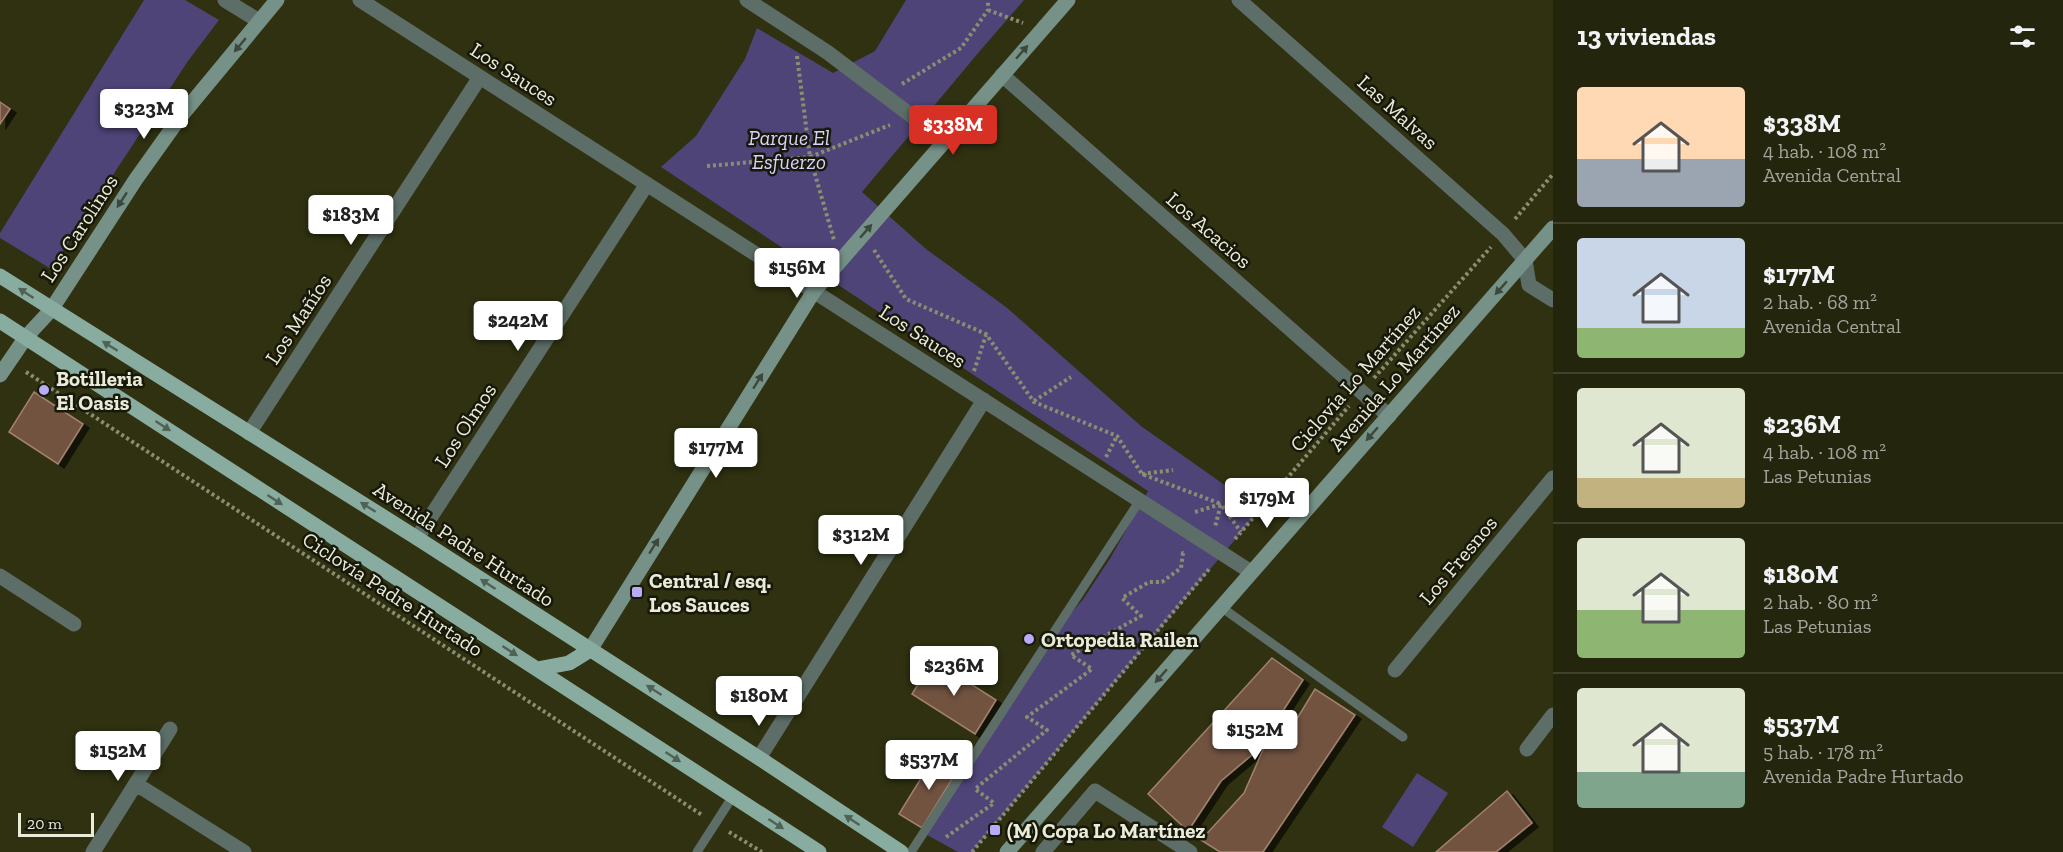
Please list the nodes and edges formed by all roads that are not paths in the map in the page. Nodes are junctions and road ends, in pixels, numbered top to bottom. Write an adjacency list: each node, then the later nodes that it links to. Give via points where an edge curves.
1 (225, 0): 7 (street)
2 (278, 0): 7 (main road, Los Carolinos)
3 (360, 0): 9 (street, Los Sauces)
4 (747, 0): 10 (street, via 827,52)
5 (1068, 0): 8 (main road, one-way to 5)
6 (1239, 0): 13 (street, Las Malvas, via 1503,234)
7 (259, 21): 17 (main road, Los Carolinos, one-way to 17, via 181,116)
8 (1002, 75): 10 (main road); 22 (street, Los Acacios)
9 (480, 77): 11 (street, Los Sauces); 23 (street, Los Mañíos)
10 (945, 141): 15 (main road, one-way to 10)
11 (647, 184): 15 (street, Los Sauces); 26 (street, Los Olmos)
12 (1553, 228): 13 (main road, Avenida Lo Martínez)
13 (1525, 260): 16 (street, via 1529,285); 22 (main road, Avenida Lo Martínez, one-way to 22)
14 (0, 276): 17 (main road, Avenida Padre Hurtado, one-way to 14)
15 (814, 291): 21 (street, Los Sauces); 31 (main road, one-way to 15)
16 (1553, 300)
17 (51, 310): 19 (main road, Los Carolinos); 23 (main road, Avenida Padre Hurtado, one-way to 17)
18 (0, 321): 19 (main road)
19 (26, 337): 20 (main road, Los Carolinos); 32 (main road, one-way to 32)
20 (0, 375)
21 (984, 400): 25 (street, Los Sauces); 38 (street)
22 (1389, 416): 27 (main road, Avenida Lo Martínez, one-way to 27)
23 (249, 433): 26 (main road, Avenida Padre Hurtado, one-way to 23)
24 (1553, 478): 33 (street, Los Fresnos)
25 (1140, 500): 27 (street, Los Sauces); 46 (lane)
26 (417, 538): 31 (main road, Avenida Padre Hurtado, one-way to 26)
27 (1251, 572): 29 (main road, Avenida Lo Martínez)
28 (0, 576): 30 (street)
29 (1221, 607): 36 (lane); 47 (main road, Avenida Lo Martínez, one-way to 47)
30 (74, 624)
31 (590, 650): 32 (main road, via 568,663); 38 (main road, Avenida Padre Hurtado, one-way to 31)
32 (537, 669): 40 (main road, one-way to 40)
33 (1395, 670)
34 (1553, 715): 37 (street)
35 (170, 729): 39 (street)
36 (1403, 737)
37 (1527, 749)
38 (759, 758): 45 (main road, Avenida Padre Hurtado, one-way to 38)
39 (136, 784): 41 (street); 42 (street)
40 (733, 796): 43 (lane); 44 (main road, one-way to 44)
41 (93, 852)
42 (244, 852)
43 (697, 852)
44 (819, 852)
45 (901, 852)
46 (911, 852)
47 (1007, 852)
48 (1042, 852): 49 (street, via 1095,791)
49 (1190, 852)

